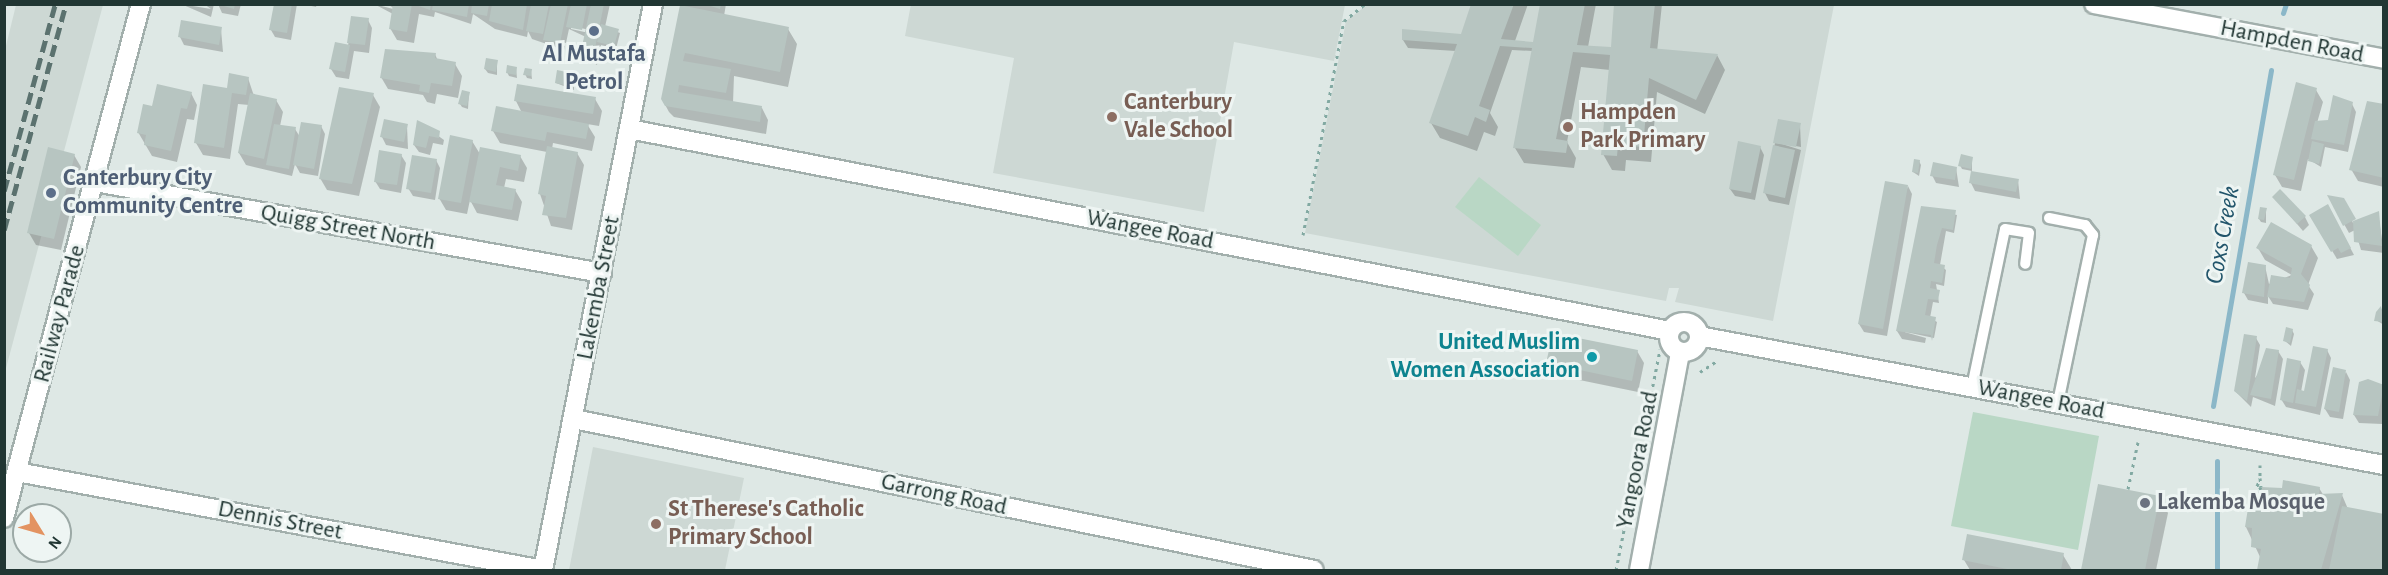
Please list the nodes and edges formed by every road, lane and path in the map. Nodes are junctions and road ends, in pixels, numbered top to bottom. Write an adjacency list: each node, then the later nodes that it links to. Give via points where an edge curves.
1 (141, 4): 7 (street, Railway Parade)
2 (653, 4): 6 (street, Lakemba Street)
3 (1365, 4): 9 (path, via 1344,21)
4 (2094, 4): 5 (street, Hampden Road)
5 (2384, 59)
6 (629, 129): 11 (street, Lakemba Street); 12 (street, Wangee Road)
7 (95, 182): 11 (street, Quigg Street North); 24 (street, Railway Parade)
8 (2049, 218): 19 (lane, via 2085,225 2093,236)
9 (1303, 235)
10 (2025, 264): 18 (lane, via 2029,233 2002,231)
11 (602, 273): 20 (street, Lakemba Street)
12 (1670, 331): 13 (street, via 1687,322); 15 (street, via 1670,344)
13 (1699, 336): 15 (street, via 1694,349); 18 (street, Wangee Road)
14 (1660, 349): 30 (path, Yangoora Road)
15 (1680, 352): 31 (street, Yangoora Road)
16 (1717, 361): 17 (path)
17 (1700, 372)
18 (1972, 387): 19 (street, Wangee Road)
19 (2058, 403): 23 (street, Wangee Road)
20 (574, 419): 28 (street, Lakemba Street); 29 (street, Garrong Road)
21 (2138, 442): 26 (path)
22 (2259, 465): 25 (path)
23 (2384, 465)
24 (17, 472): 27 (street, Railway Parade); 28 (street, Dennis Street)
25 (2260, 478): 25 (path, via 2256,481 2252,500 2261,487)
26 (2128, 489)
27 (4, 518)
28 (543, 570)
29 (1314, 570)
30 (1616, 570)
31 (1639, 570)

